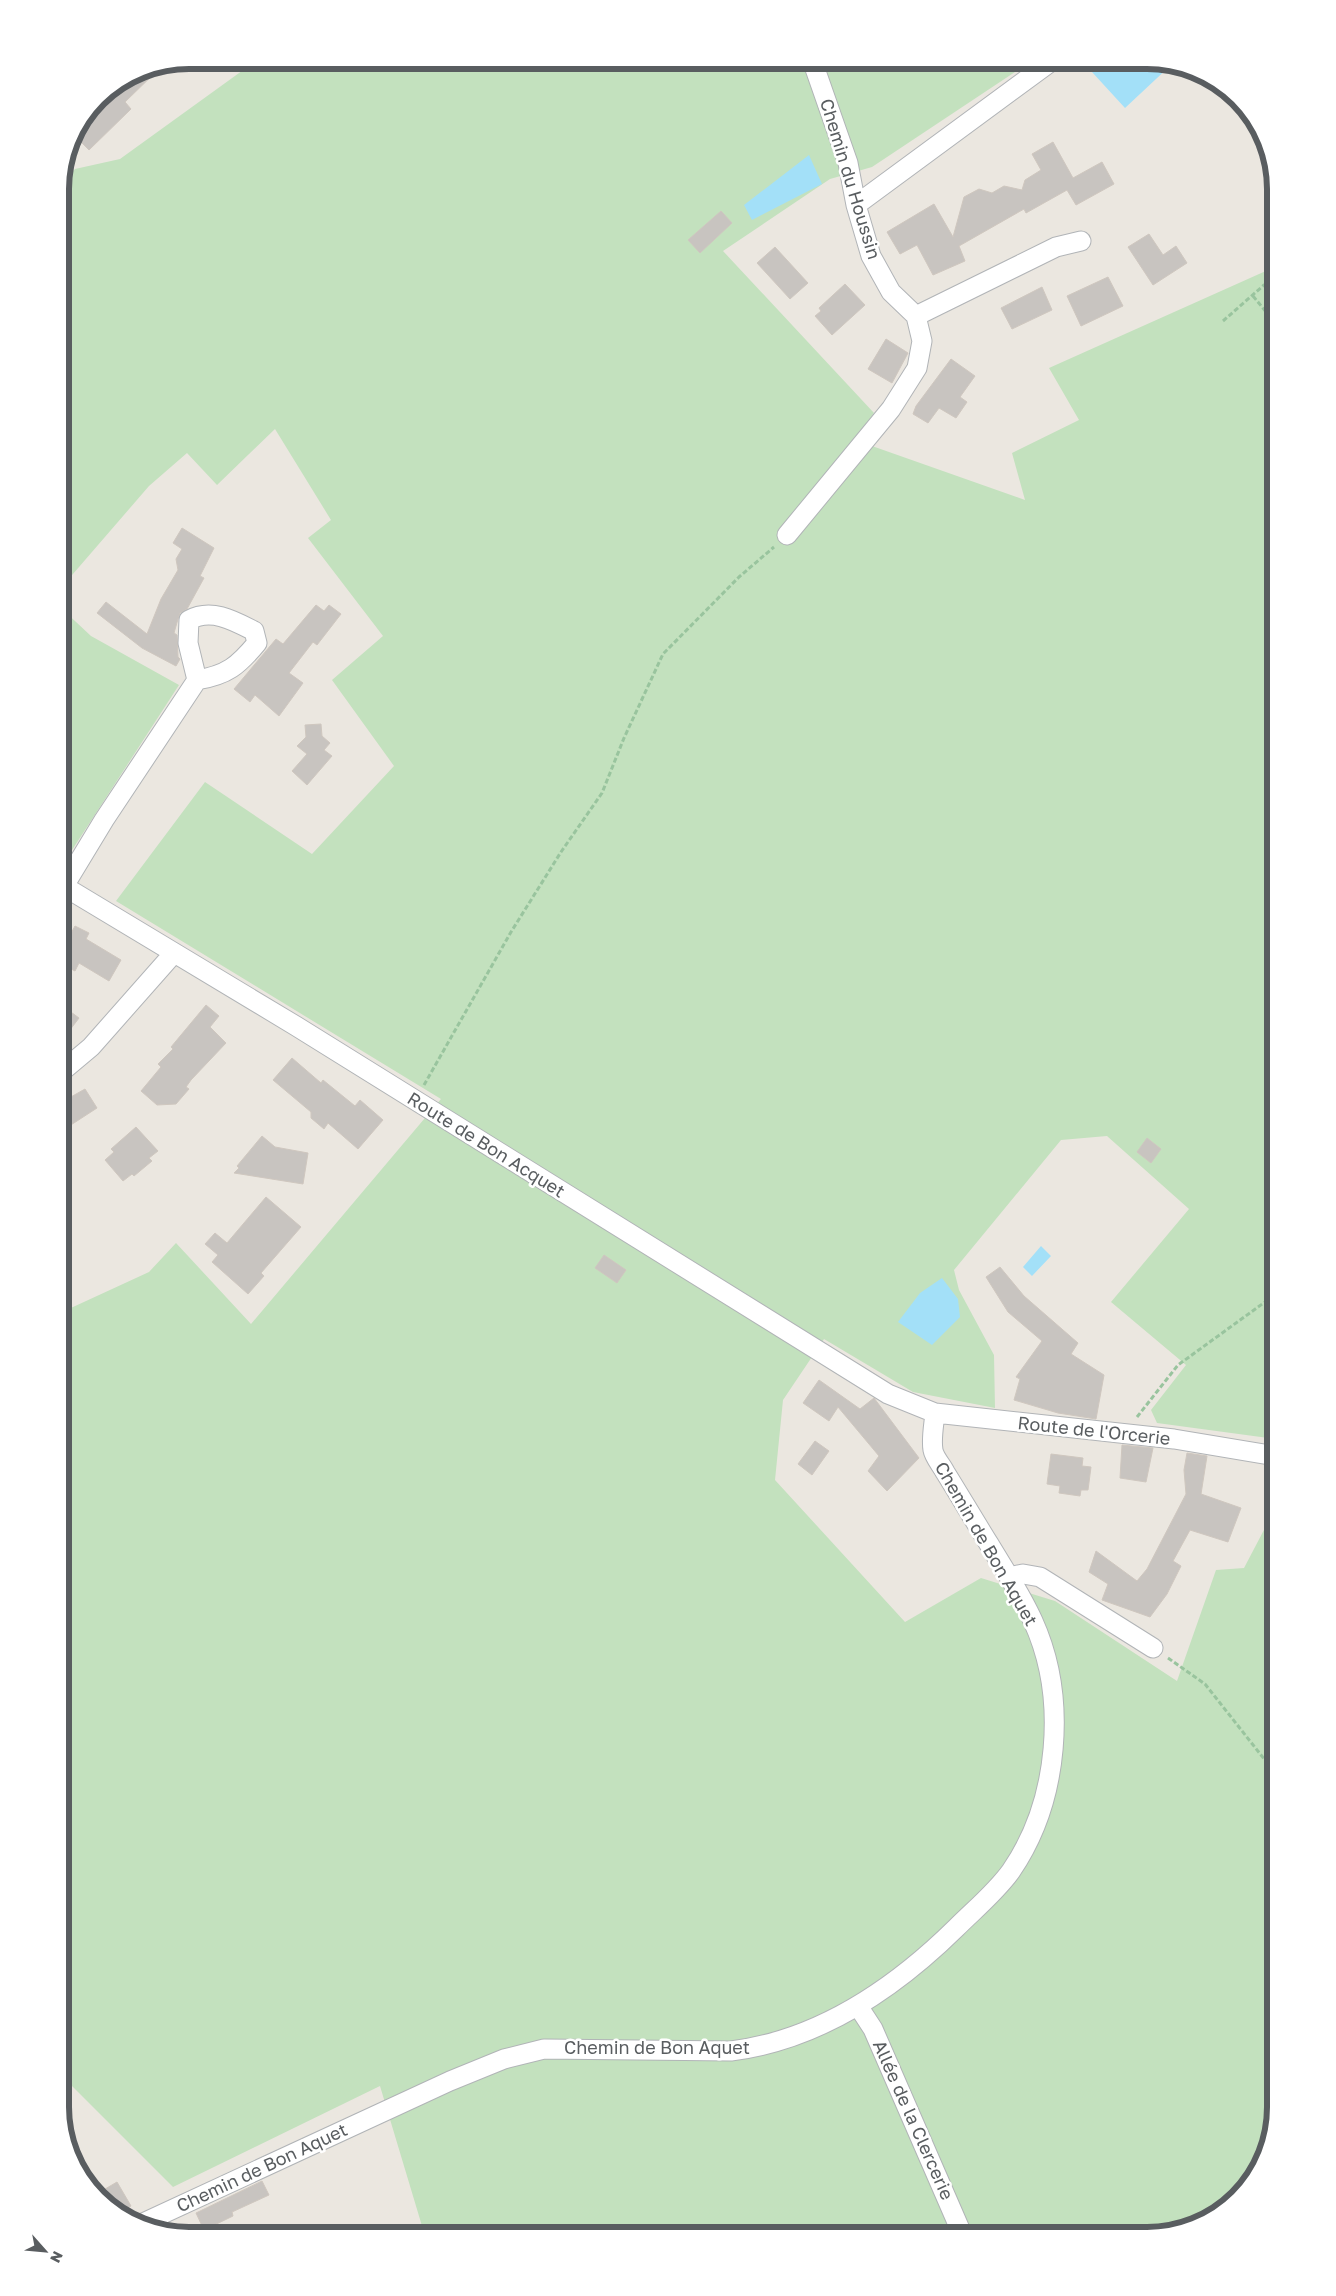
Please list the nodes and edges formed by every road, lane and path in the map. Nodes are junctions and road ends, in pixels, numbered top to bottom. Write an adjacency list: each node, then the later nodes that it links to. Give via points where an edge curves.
1 (815, 69): 3 (street, Chemin du Houssin, via 848,162)
2 (1041, 69): 3 (street)
3 (856, 205): 8 (street, Chemin du Houssin, via 871,256 891,292)
4 (1081, 241): 8 (street, via 1056,247)
5 (1267, 286): 6 (path)
6 (1253, 296): 7 (path); 9 (path)
7 (1267, 313)
8 (916, 316): 10 (street, via 922,341 917,368 891,409)
9 (1223, 321)
10 (787, 535): 16 (path, via 739,577 663,654 602,794 511,932)
11 (197, 680): 12 (street)
12 (69, 874)
13 (69, 889): 14 (street, Route de Bon Acquet)
14 (174, 953): 15 (street, via 91,1047); 16 (street, Route de Bon Acquet)
15 (69, 1065)
16 (415, 1100): 18 (street, Route de Bon Acquet, via 888,1394)
17 (1267, 1301): 20 (path, via 1178,1365)
18 (912, 1405): 19 (street, Route de l'Orcerie)
19 (935, 1413): 20 (street, Route de l'Orcerie); 22 (street, Chemin de Bon Aquet, via 933,1452)
20 (1123, 1434): 21 (street, Route de l'Orcerie)
21 (1267, 1454)
22 (1009, 1577): 23 (street, via 1023,1574 1040,1577); 25 (street, Chemin de Bon Aquet, via 1033,1622 1048,1667 1055,1716 1044,1796 1028,1840 1010,1871 990,1894 939,1944 890,1985)
23 (1153, 1648): 24 (path, via 1205,1684)
24 (1267, 1763)
25 (858, 2006): 26 (street, Chemin de Bon Aquet, via 790,2038 758,2048 688,2052 544,2049 504,2059 450,2080); 27 (street, Allée de la Clercerie, via 873,2029)
26 (149, 2220)
27 (959, 2227)

